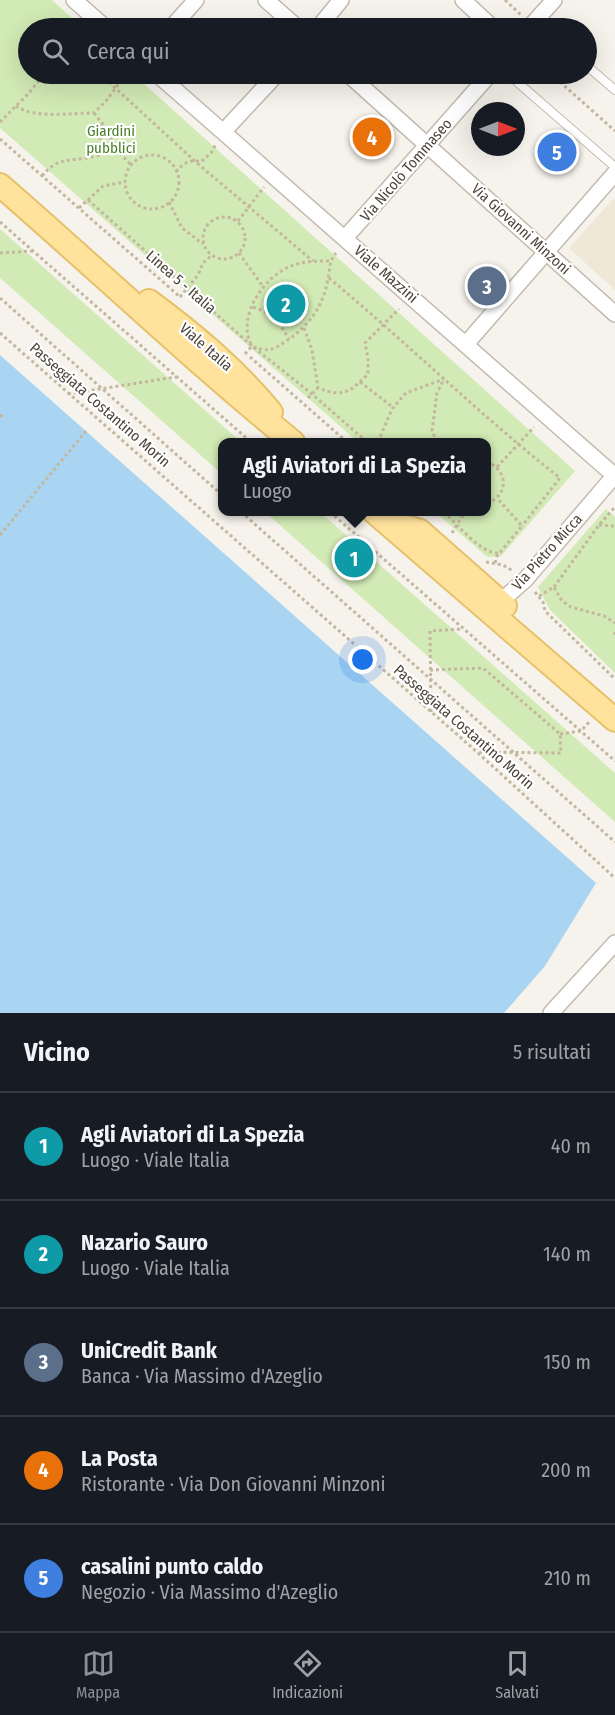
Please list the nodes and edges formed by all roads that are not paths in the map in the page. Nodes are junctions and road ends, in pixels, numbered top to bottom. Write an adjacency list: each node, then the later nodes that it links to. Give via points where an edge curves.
1 (74, 0): 7 (street)
2 (196, 0): 8 (street)
3 (266, 0): 9 (street)
4 (341, 0): 10 (street)
5 (463, 0): 11 (street)
6 (554, 0): 12 (street)
7 (95, 18)
8 (180, 18)
9 (287, 18)
10 (326, 18)
11 (482, 18)
12 (533, 18)
13 (597, 74): 19 (lane)
14 (169, 84): 20 (street, Viale Mazzini)
15 (268, 84): 20 (street)
16 (359, 84): 21 (street, Via Giovanni Minzoni)
17 (481, 84): 21 (street, Via Nicolò Tommaseo)
18 (520, 84): 22 (lane)
19 (615, 90)
20 (224, 131): 25 (street, Viale Mazzini)
21 (427, 145): 25 (street, Via Nicolò Tommaseo); 26 (street, Via Giovanni Minzoni)
22 (615, 167)
23 (615, 173): 26 (street)
24 (0, 185): 29 (main road, Viale Italia, via 230,391)
25 (345, 238): 28 (street, Viale Mazzini)
26 (546, 252): 27 (street, Via Giovanni Minzoni); 28 (street)
27 (615, 314)
28 (466, 344): 30 (street, Viale Mazzini)
29 (289, 438)
30 (615, 475): 34 (street, Via Pietro Micca, via 525,580)
31 (379, 516): 33 (main road)
32 (381, 516): 34 (main road, via 420,531)
33 (467, 594): 34 (street, Via Pietro Micca); 35 (main road)
34 (500, 602): 35 (main road, via 546,641)
35 (556, 668): 36 (main road)
36 (615, 720)
37 (615, 943): 38 (street)
38 (551, 1013)

